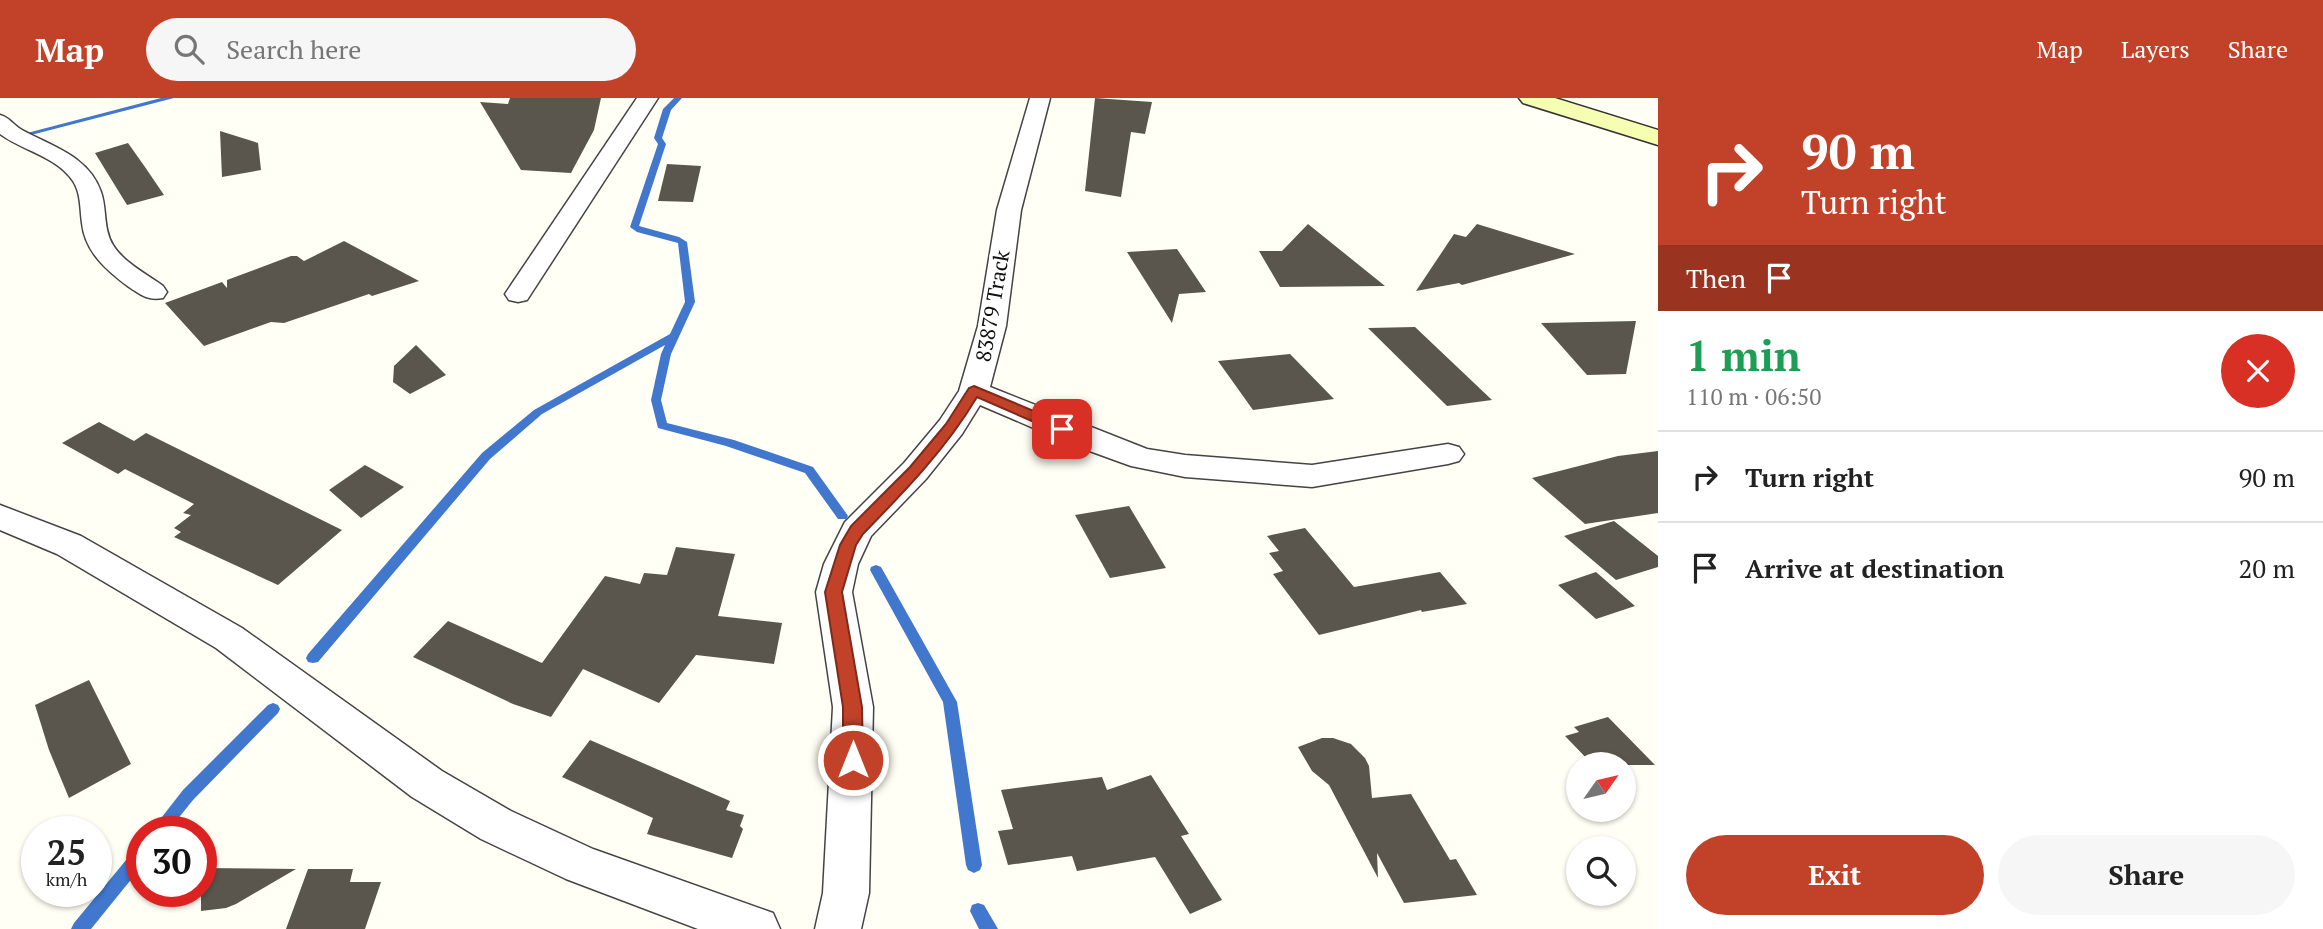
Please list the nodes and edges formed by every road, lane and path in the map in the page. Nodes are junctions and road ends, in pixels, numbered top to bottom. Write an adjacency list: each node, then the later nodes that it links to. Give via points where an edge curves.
1 (648, 98): 7 (street)
2 (1040, 98): 8 (street, 83879 Track, via 1009,210 992,326)
3 (1531, 98): 5 (main road)
4 (0, 121): 6 (street, via 77,172 90,188 101,246)
5 (1658, 138)
6 (154, 292)
7 (518, 294)
8 (974, 391): 9 (street, via 1142,459 1185,466 1312,476); 12 (street, 83879 Track, via 915,471 857,530 834,592 853,707 846,893)
9 (1448, 454)
10 (0, 517): 11 (street, via 69,545 229,638 427,784 496,825 582,865)
11 (757, 929)
12 (838, 929)

